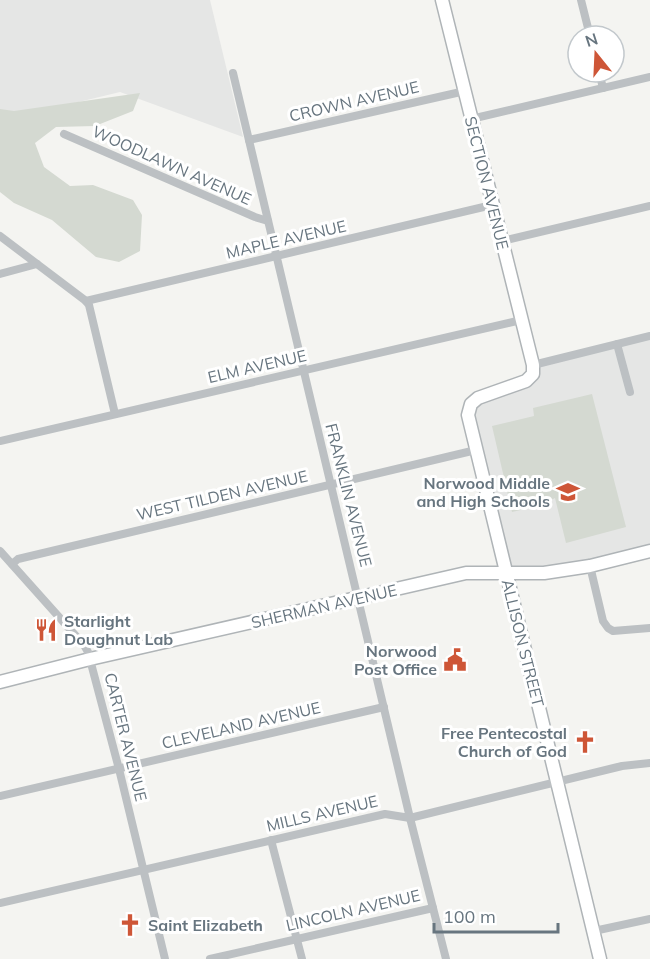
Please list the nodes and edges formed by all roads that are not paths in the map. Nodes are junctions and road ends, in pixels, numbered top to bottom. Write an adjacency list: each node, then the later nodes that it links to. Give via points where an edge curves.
1 (442, 0): 8 (street, SECTION AVENUE)
2 (581, 0): 3 (street)
3 (587, 24)
4 (233, 73): 11 (street, FRANKLIN AVENUE)
5 (650, 77): 7 (street)
6 (602, 84): 7 (street)
7 (603, 88): 9 (street)
8 (465, 91): 9 (street, SECTION AVENUE); 11 (street, CROWN AVENUE)
9 (471, 119): 12 (street, SECTION AVENUE)
10 (64, 134): 14 (street, WOODLAWN AVENUE)
11 (249, 140): 14 (street, FRANKLIN AVENUE)
12 (492, 205): 16 (street, SECTION AVENUE); 17 (street, MAPLE AVENUE)
13 (650, 206): 16 (street)
14 (268, 221): 17 (street, FRANKLIN AVENUE)
15 (0, 236): 18 (street)
16 (502, 241): 21 (street, SECTION AVENUE)
17 (277, 256): 20 (street, MAPLE AVENUE); 25 (street, FRANKLIN AVENUE)
18 (37, 264): 19 (street); 20 (street)
19 (0, 274)
20 (86, 301): 27 (street)
21 (520, 320): 24 (street, SECTION AVENUE); 25 (street, ELM AVENUE)
22 (650, 336): 23 (street)
23 (617, 344): 24 (street); 26 (street)
24 (533, 365): 29 (street, ALLISON STREET, via 533,375 525,381 471,404 468,415)
25 (303, 371): 27 (street, ELM AVENUE); 30 (street, FRANKLIN AVENUE)
26 (630, 392)
27 (115, 414): 28 (street, ELM AVENUE)
28 (0, 441)
29 (476, 450): 30 (street, WEST TILDEN AVENUE); 35 (street, ALLISON STREET)
30 (330, 484): 33 (street, WEST TILDEN AVENUE, via 18,559); 36 (street, FRANKLIN AVENUE)
31 (0, 551): 33 (street, CARTER AVENUE)
32 (650, 551): 34 (street, SHERMAN AVENUE)
33 (12, 564): 38 (street, CARTER AVENUE, via 84,645)
34 (590, 566): 35 (street, SHERMAN AVENUE, via 544,573); 37 (street, via 608,628)
35 (505, 572): 36 (street, SHERMAN AVENUE, via 466,573); 43 (street, ALLISON STREET)
36 (359, 599): 38 (street, SHERMAN AVENUE); 40 (street, FRANKLIN AVENUE)
37 (650, 628)
38 (90, 659): 39 (street, SHERMAN AVENUE); 42 (street, CARTER AVENUE)
39 (0, 682)
40 (384, 708): 42 (street, CLEVELAND AVENUE); 45 (street, FRANKLIN AVENUE)
41 (650, 763): 43 (street, MILLS AVENUE)
42 (119, 769): 44 (street, CLEVELAND AVENUE); 47 (street, CARTER AVENUE)
43 (558, 782): 45 (street, MILLS AVENUE); 51 (street, ALLISON STREET)
44 (0, 796)
45 (410, 818): 46 (street, MILLS AVENUE, via 385,814); 49 (street, FRANKLIN AVENUE)
46 (271, 840): 47 (street, MILLS AVENUE); 52 (street)
47 (143, 869): 48 (street, MILLS AVENUE); 53 (street, CARTER AVENUE)
48 (0, 903)
49 (433, 908): 52 (street, LINCOLN AVENUE); 56 (street, FRANKLIN AVENUE)
50 (650, 919): 51 (street)
51 (594, 931): 57 (street, ALLISON STREET)
52 (297, 938): 54 (street, LINCOLN AVENUE); 55 (street)
53 (165, 959)
54 (210, 959)
55 (302, 959)
56 (446, 959)
57 (600, 959)

